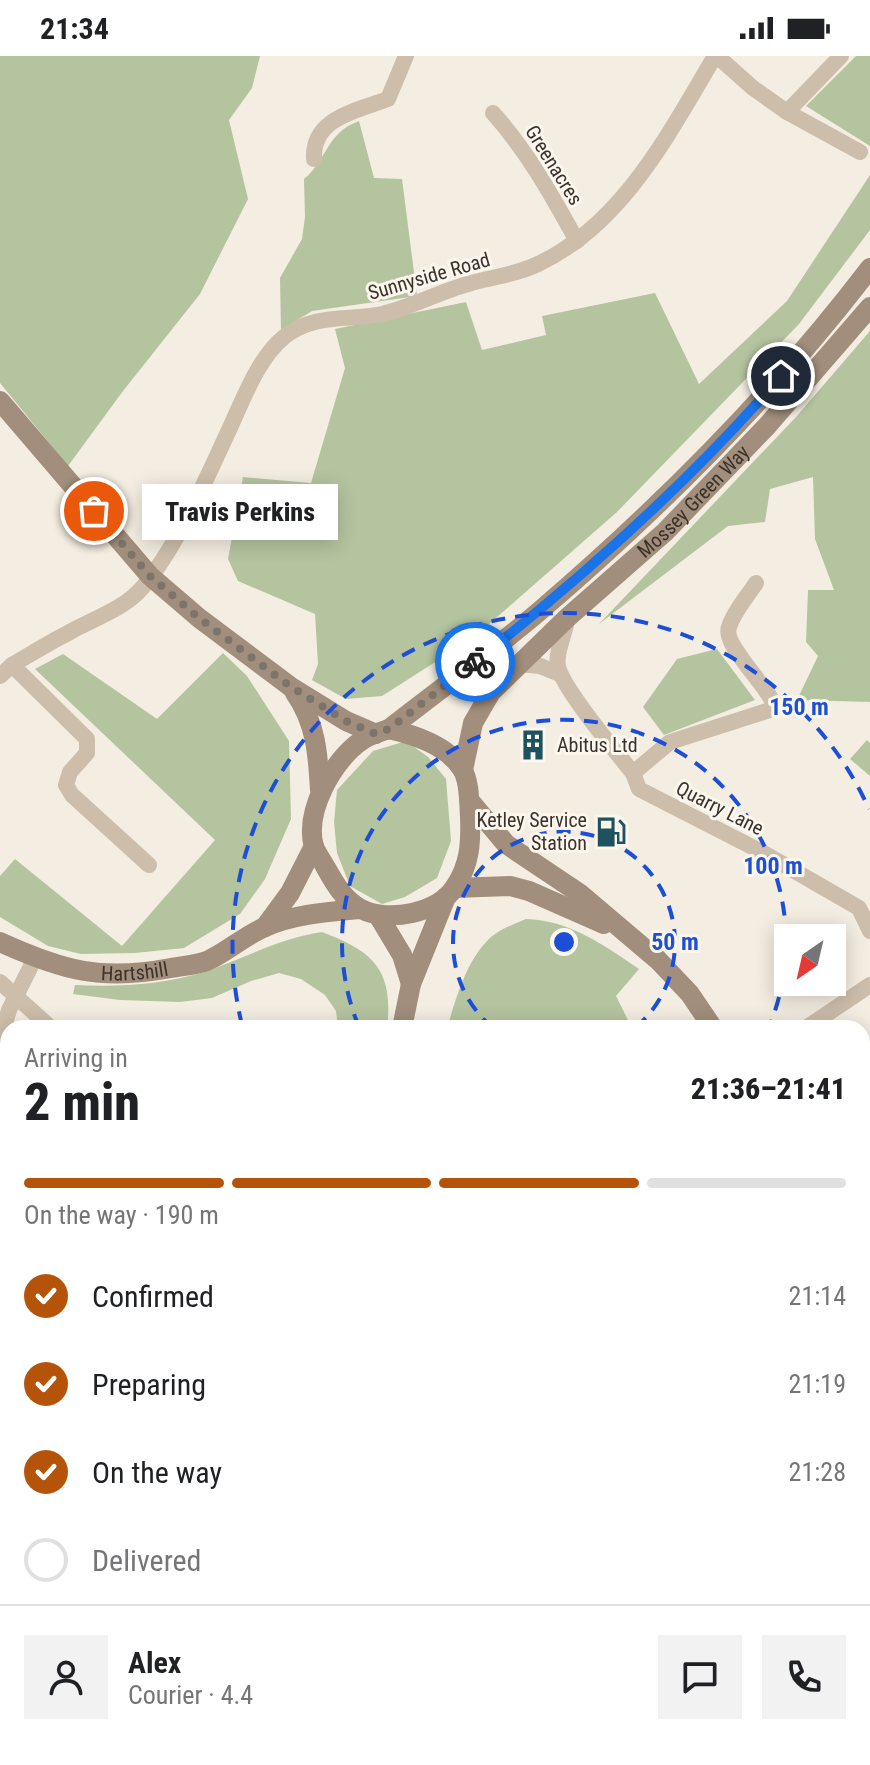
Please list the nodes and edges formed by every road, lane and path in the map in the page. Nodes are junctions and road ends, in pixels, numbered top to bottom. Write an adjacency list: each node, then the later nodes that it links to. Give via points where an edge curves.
1 (406, 56): 7 (street, via 388,99 330,122 313,143)
2 (716, 56): 4 (street); 8 (street, Sunnyside Road, via 625,193)
3 (841, 56): 4 (street)
4 (787, 112): 6 (street)
5 (493, 113): 8 (street, Greenacres, via 538,172)
6 (860, 152)
7 (314, 159)
8 (577, 241): 12 (street, Sunnyside Road, via 519,272 469,283 382,314 318,319 287,335 267,356 184,522)
9 (870, 268): 19 (main road, Mossey Green Way, via 764,396 649,513 540,610)
10 (870, 307): 14 (main road, Mossey Green Way, via 767,426 665,532)
11 (0, 401): 12 (main road)
12 (150, 576): 16 (street, Sunnyside Road, via 140,591 115,609); 18 (main road)
13 (756, 583): 21 (street, via 727,636 776,708 670,742)
14 (567, 618): 15 (main road, Mossey Green Way); 17 (street, via 557,659)
15 (518, 664): 17 (street); 20 (main road, Mossey Green Way, via 475,716)
16 (6, 670): 25 (street, via 87,739 87,753 66,785)
17 (560, 674): 21 (street, Quarry Lane)
18 (291, 687): 19 (main road, via 346,721); 22 (main road, via 307,710 318,747)
19 (382, 731): 20 (main road, via 412,734 449,755); 22 (main road, via 345,755)
20 (463, 770): 23 (main road)
21 (633, 773): 29 (street, Quarry Lane, via 639,789 859,908)
22 (320, 790): 24 (main road)
23 (469, 800): 26 (main road, via 471,846); 30 (main road, via 506,844 579,893)
24 (314, 846): 27 (main road, via 340,893); 28 (main road, Hartshill)
25 (149, 865)
26 (450, 893): 27 (main road, via 422,910 398,915); 30 (main road, via 510,886); 34 (main road)
27 (369, 912): 28 (main road, Hartshill, via 311,914); 34 (main road, via 402,955)
28 (265, 927): 32 (main road, Hartshill, via 205,961 137,974 100,975)
29 (870, 931)
30 (623, 932): 40 (main road, via 658,960)
31 (0, 942): 32 (main road, Hartshill)
32 (35, 958): 36 (street)
33 (0, 982): 36 (street)
34 (411, 984): 39 (main road)
35 (870, 985): 41 (street)
36 (15, 996): 37 (street); 38 (street)
37 (7, 1020)
38 (42, 1020)
39 (404, 1020)
40 (708, 1020)
41 (818, 1020)

